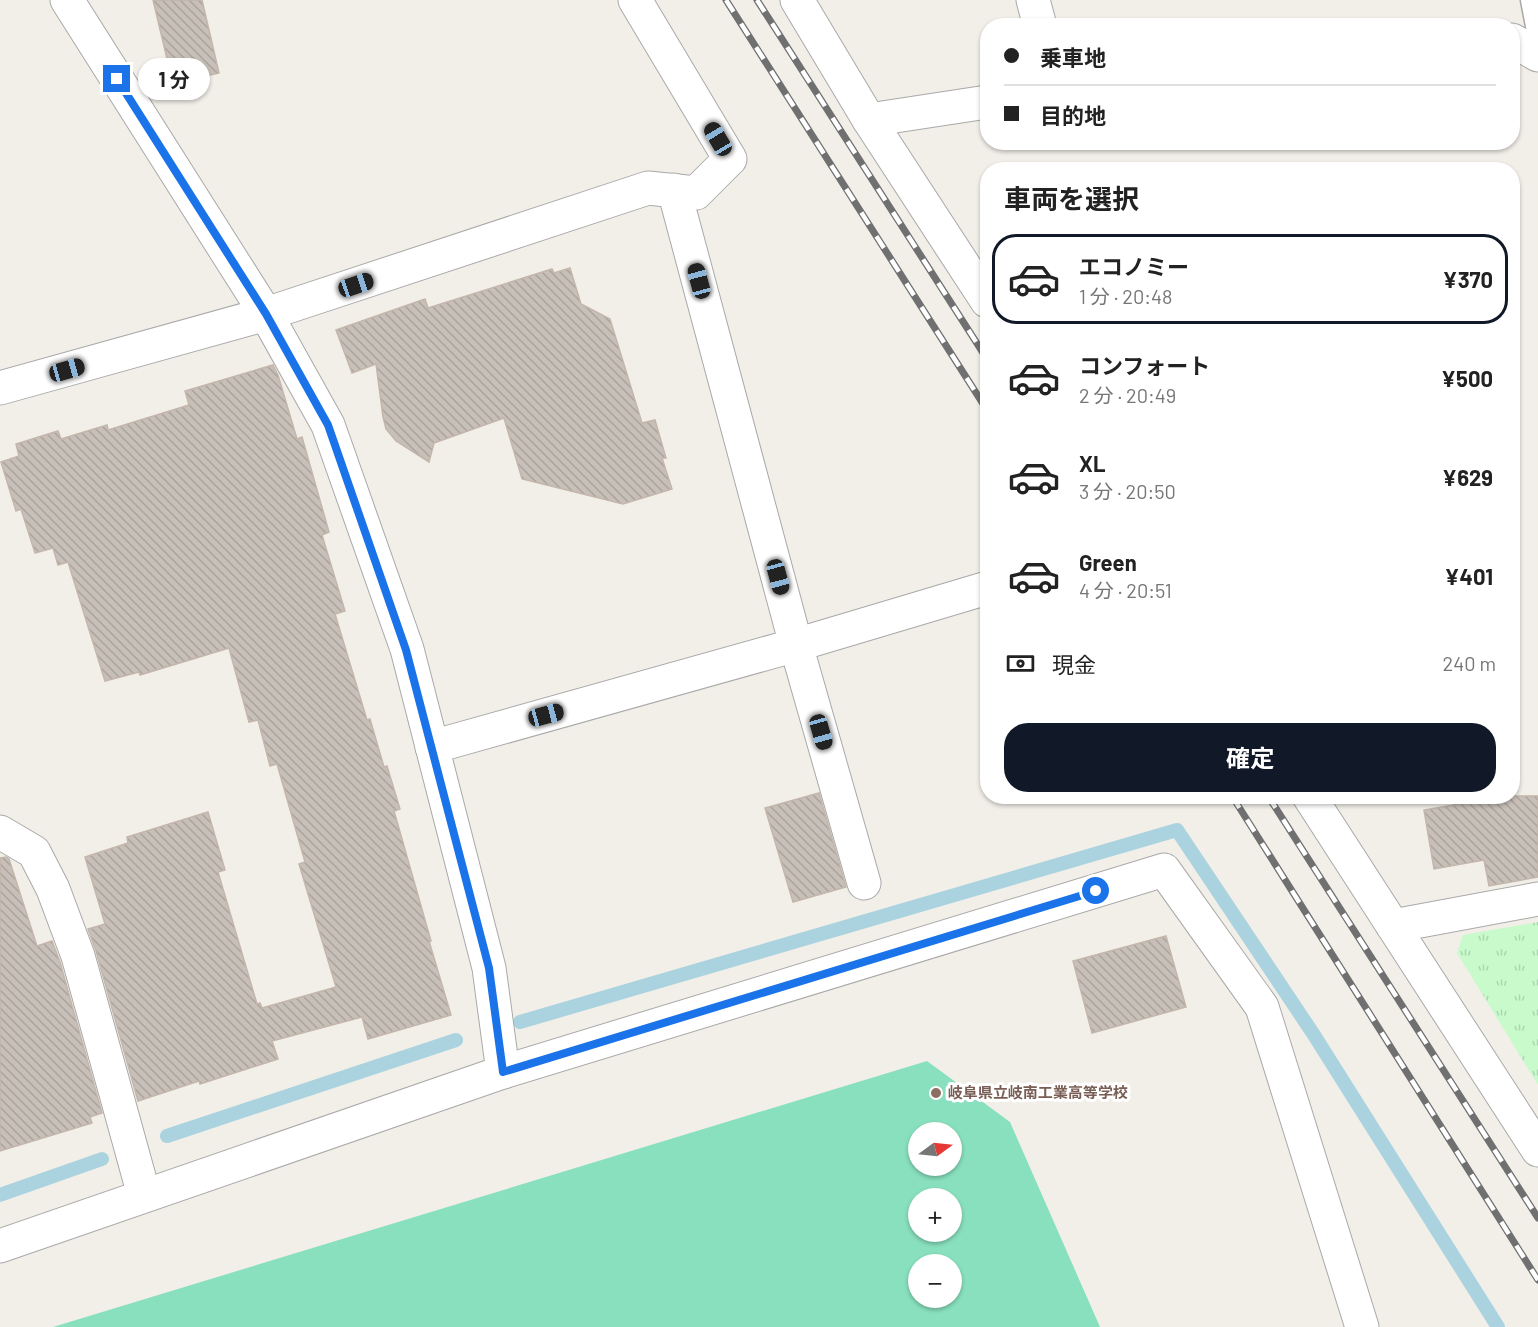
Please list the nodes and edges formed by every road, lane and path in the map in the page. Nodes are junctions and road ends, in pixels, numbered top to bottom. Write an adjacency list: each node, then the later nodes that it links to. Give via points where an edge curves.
1 (67, 0): 14 (street)
2 (635, 0): 12 (street, via 730,159 696,192)
3 (796, 0): 11 (street)
4 (1033, 0): 6 (street)
5 (1532, 0): 7 (lane)
6 (1038, 18)
7 (1538, 31)
8 (1520, 45): 9 (street)
9 (1538, 55)
10 (980, 103): 11 (street)
11 (869, 120): 13 (street)
12 (674, 190): 14 (street, via 648,188); 17 (street)
13 (980, 290)
14 (266, 314): 15 (street); 18 (street, via 328,425 406,650)
15 (0, 388)
16 (980, 590): 17 (street)
17 (796, 645): 18 (street); 21 (street)
18 (432, 747): 24 (street, via 489,968)
19 (1315, 804): 23 (street)
20 (0, 832): 26 (street, via 34,852 53,889 78,956)
21 (864, 883)
22 (1538, 899): 23 (street)
23 (1394, 926): 25 (street)
24 (503, 1072): 26 (street); 28 (street, via 1164,870 1262,1007)
25 (1538, 1150)
26 (144, 1196): 27 (street)
27 (0, 1246)
28 (1362, 1327)

